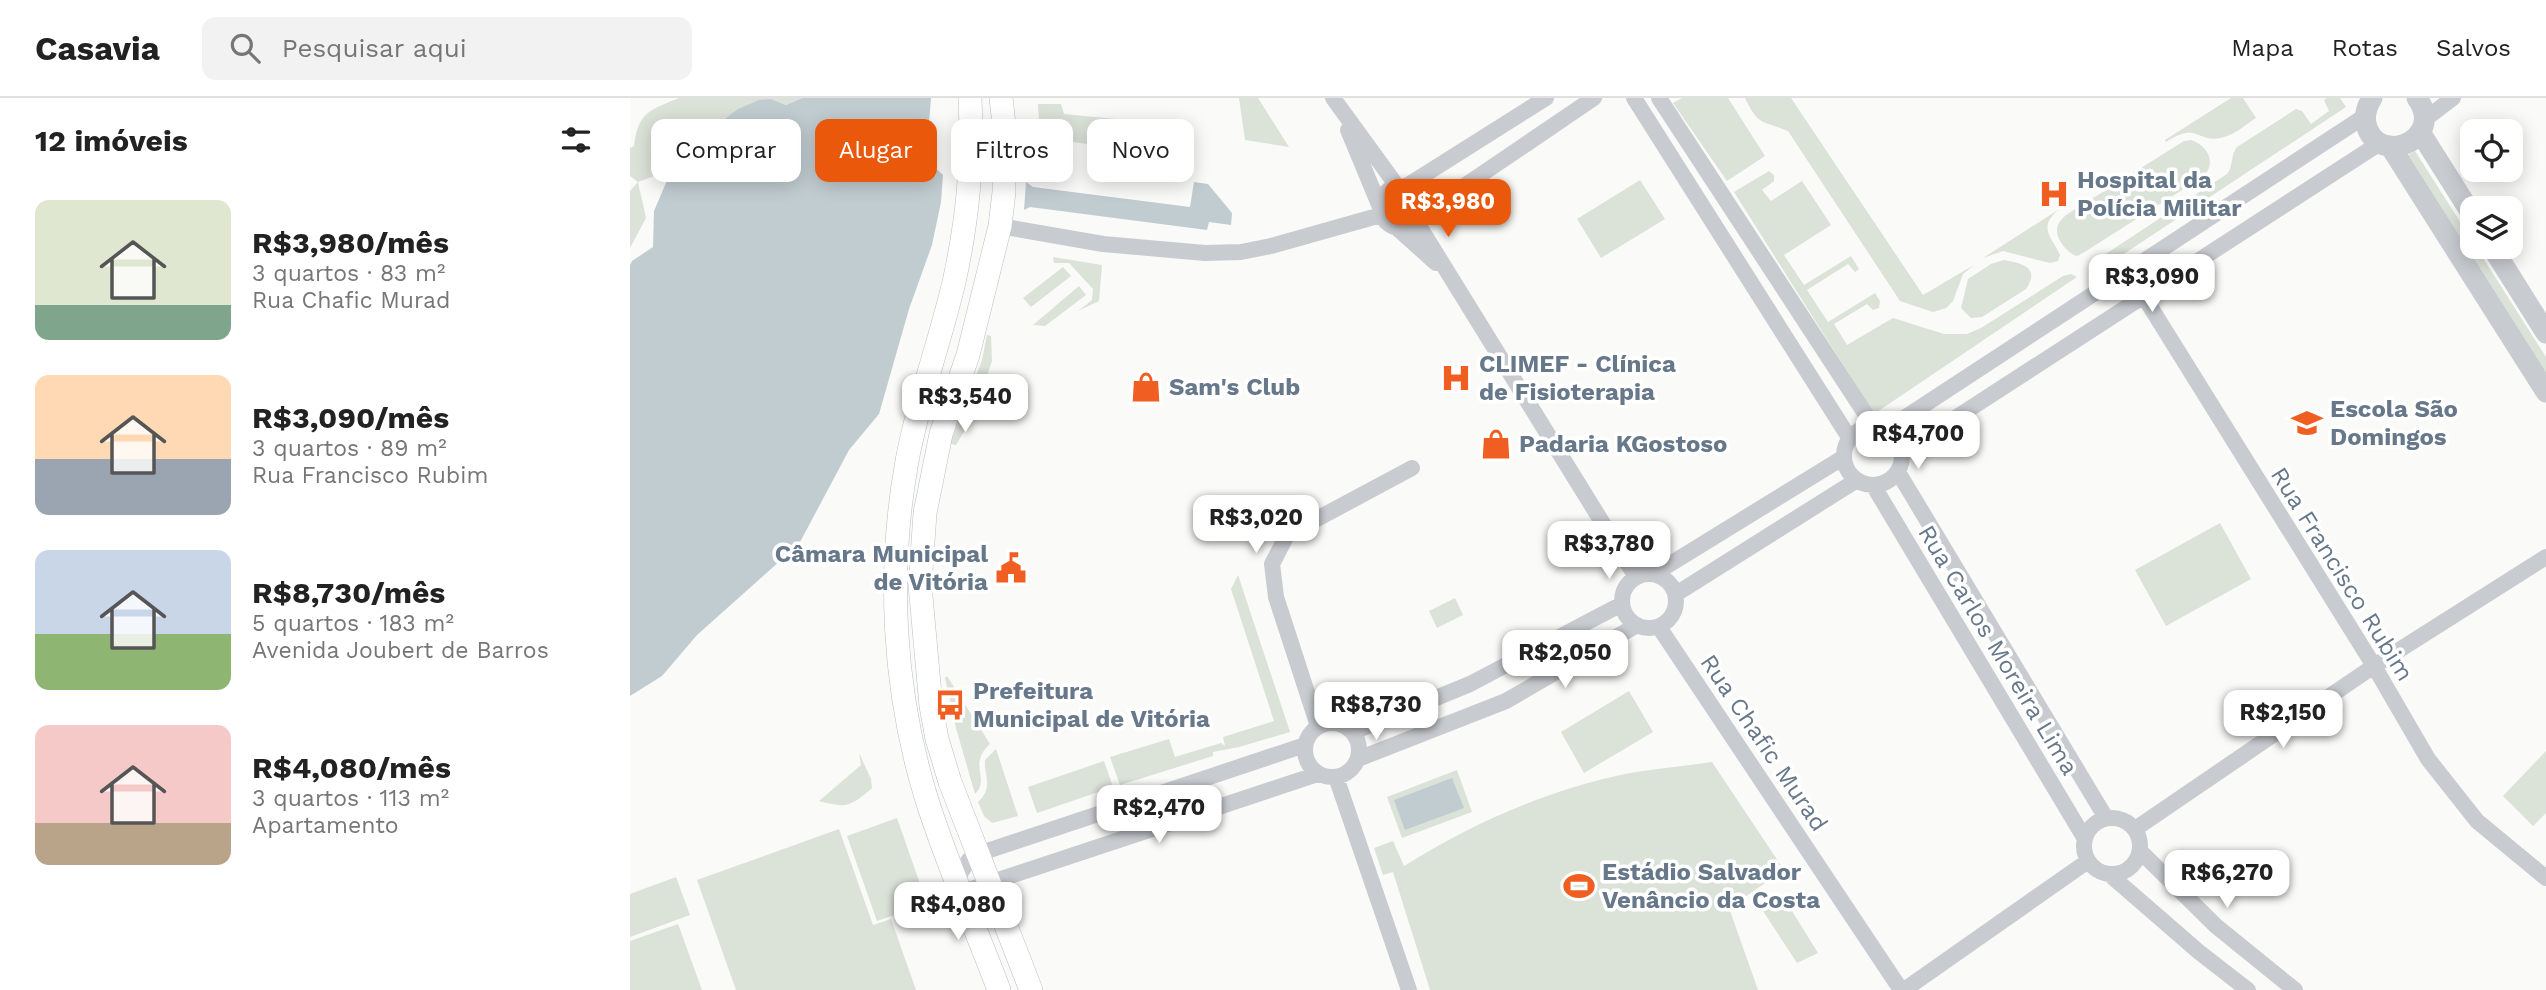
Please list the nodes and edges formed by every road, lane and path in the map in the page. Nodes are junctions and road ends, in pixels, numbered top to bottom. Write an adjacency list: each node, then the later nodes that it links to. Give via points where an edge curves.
1 (970, 98): 11 (main road)
2 (1001, 98): 19 (main road, via 1004,192)
3 (1546, 98): 15 (street)
4 (1594, 98): 18 (street)
5 (1634, 98): 28 (street)
6 (1659, 98): 27 (street)
7 (2417, 98): 12 (street, via 2422,106)
8 (2453, 98): 12 (street)
9 (1336, 103): 15 (street); 17 (street)
10 (2365, 105): 13 (street, via 2369,131); 22 (street)
11 (971, 119)
12 (2422, 126): 13 (street, via 2407,144); 16 (street)
13 (2385, 145): 24 (street); 26 (street)
14 (970, 182): 19 (main road); 64 (main road, via 954,284 907,461 896,550 896,645 906,712 926,797)
15 (1401, 186): 17 (street, via 1385,194); 18 (street, via 1419,197 1422,210)
16 (2462, 196)
17 (1381, 211): 19 (street, via 1241,252 1103,244); 20 (street)
18 (1418, 218): 20 (street); 23 (street)
19 (1000, 226): 59 (main road, via 968,355 942,434 925,513 920,585 937,739)
20 (1397, 228): 23 (street)
21 (2500, 259): 25 (street)
22 (2128, 271): 24 (street, Rua Francisco Rubim); 27 (street)
23 (1448, 275): 37 (street)
24 (2143, 298): 29 (street); 44 (street, Rua Francisco Rubim)
25 (2546, 333)
26 (2546, 392)
27 (1880, 428): 28 (street, via 1860,430); 29 (street, via 1894,435)
28 (1850, 439): 30 (street)
29 (1903, 452): 32 (street)
30 (1844, 457): 33 (street); 36 (street)
31 (1412, 468): 47 (street, via 1287,536 1272,564 1276,597)
32 (1898, 472): 34 (street, via 1887,482); 38 (street, Rua Carlos Moreira Lima)
33 (1857, 480): 34 (street); 39 (street)
34 (1873, 485): 41 (street, Rua Carlos Moreira Lima)
35 (2546, 557): 44 (street)
36 (1654, 574): 37 (street); 39 (street, via 1668,581)
37 (1636, 577): 40 (street, via 1628,584)
38 (1969, 590): 41 (street); 45 (street, Rua Carlos Moreira Lima)
39 (1676, 594): 43 (street, via 1674,614)
40 (1622, 604): 42 (street); 48 (street, via 1471,684)
41 (1945, 607): 46 (street, Rua Carlos Moreira Lima)
42 (1637, 625): 43 (street); 50 (street, via 1506,701)
43 (1659, 626): 70 (street, Rua Chafic Murad)
44 (2374, 666): 55 (street); 62 (street, Rua Francisco Rubim, via 2428,759 2477,821)
45 (2039, 705): 46 (street); 54 (street, Rua Carlos Moreira Lima)
46 (2014, 722): 57 (street, Rua Carlos Moreira Lima)
47 (1318, 726): 48 (street, via 1337,723); 49 (street)
48 (1353, 732): 50 (street)
49 (1305, 746): 51 (street, via 1307,762); 53 (street)
50 (1358, 759): 52 (street)
51 (1318, 774): 52 (street); 56 (street)
52 (1336, 777): 69 (street)
53 (1124, 804): 56 (street); 59 (street)
54 (2106, 818): 55 (street, via 2117,818); 57 (street, via 2096,822)
55 (2135, 829): 58 (street)
56 (1136, 833): 63 (street)
57 (2085, 839): 60 (street)
58 (2140, 851): 61 (street, via 2129,869); 65 (street)
59 (978, 854): 63 (main road); 64 (street, via 969,860)
60 (2088, 861): 61 (street); 70 (street)
61 (2109, 874): 66 (street)
62 (2546, 878)
63 (989, 882): 64 (street); 68 (main road)
64 (959, 885): 67 (main road)
65 (2216, 926): 66 (street); 72 (street)
66 (2199, 952): 71 (street)
67 (999, 990)
68 (1031, 990)
69 (1409, 990)
70 (1902, 990)
71 (2248, 990)
72 (2295, 990)

